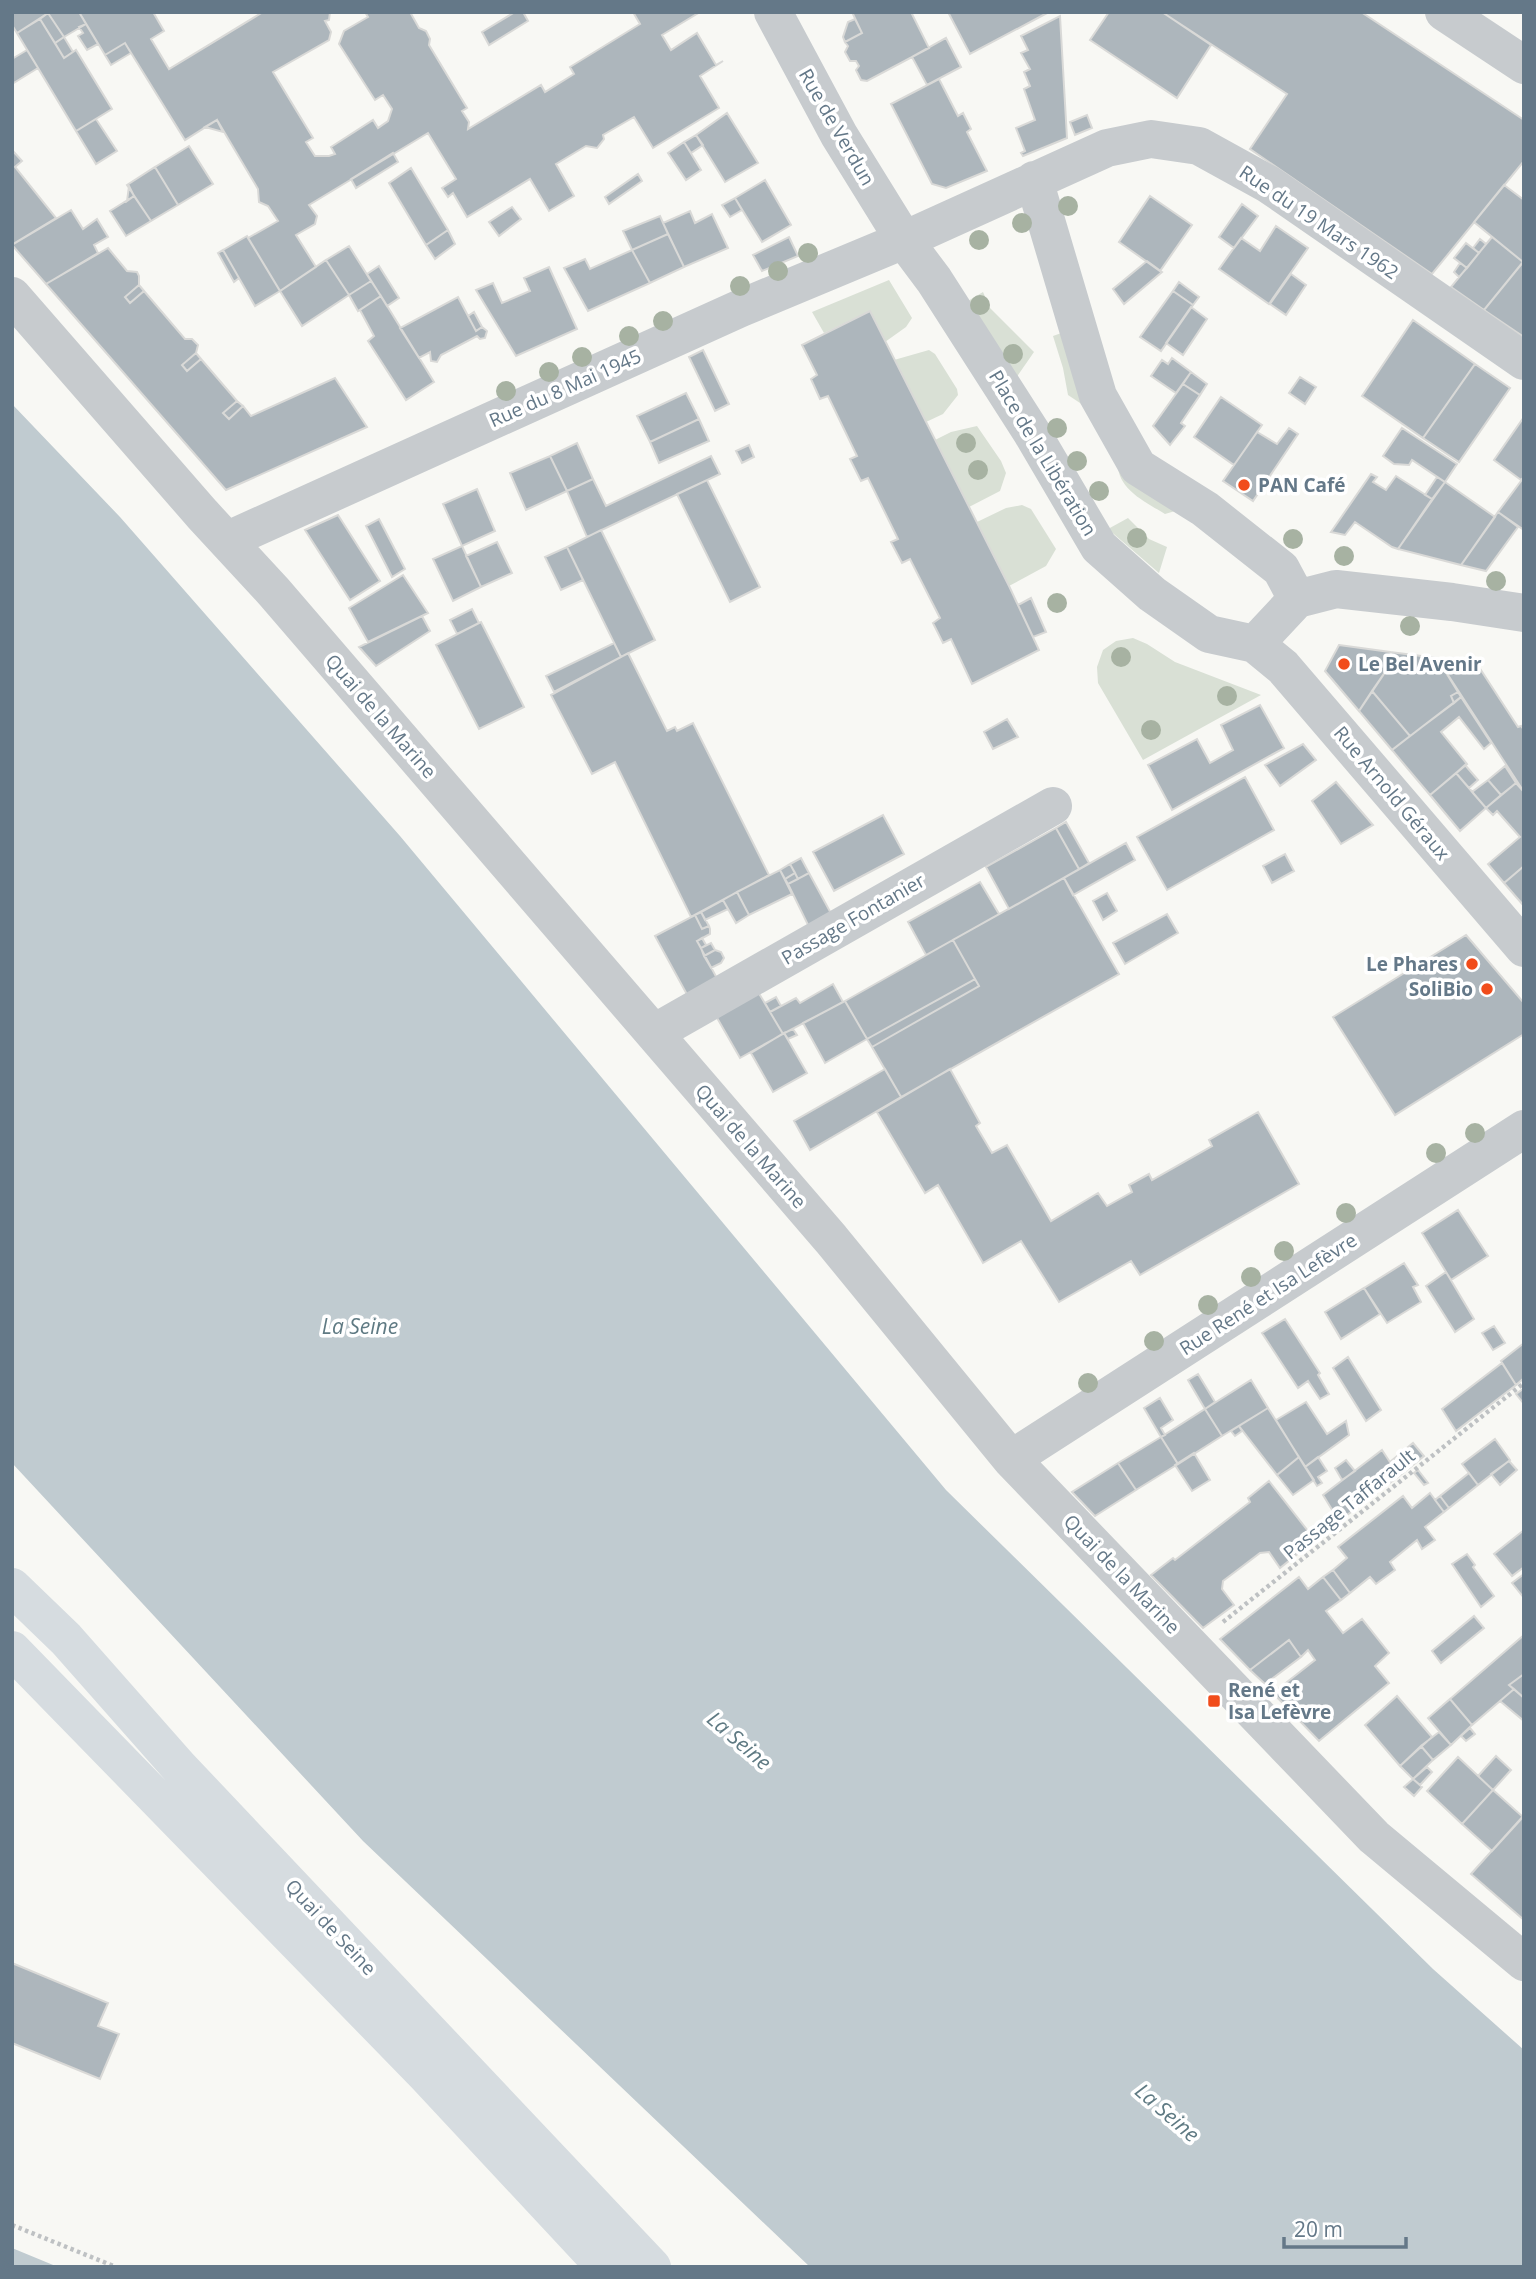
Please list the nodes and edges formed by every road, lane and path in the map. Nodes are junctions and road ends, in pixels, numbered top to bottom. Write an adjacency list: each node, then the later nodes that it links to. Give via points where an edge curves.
1 (773, 12): 5 (street, Rue de Verdun, via 839,135)
2 (1444, 12): 3 (street)
3 (1524, 65)
4 (1034, 180): 5 (street, Rue du 19 Mars 1962); 7 (street, Rue du 19 Mars 1962, via 1107,148 1151,139 1199,146 1268,184); 9 (street, via 1098,396 1138,467 1205,509 1282,569)
5 (904, 240): 8 (street, Rue du 8 Mai 1945, via 741,308); 11 (street, Place de la Libération, via 1026,422 1100,547 1152,594 1209,634)
6 (12, 296): 8 (street, Quai de la Marine)
7 (1524, 361)
8 (228, 540): 14 (street, Quai de la Marine)
9 (1297, 599): 10 (street, via 1336,589); 11 (street)
10 (1524, 613)
11 (1255, 644): 13 (street, Rue Arnold Géraux, via 1308,694)
12 (1053, 806): 14 (street, Passage Fontanier)
13 (1524, 948)
14 (654, 1033): 17 (street, Quai de la Marine)
15 (1524, 1129): 17 (street, Rue René et Isa Lefèvre)
16 (1524, 1383): 19 (path, Passage Taffarault)
17 (1011, 1459): 19 (street, Quai de la Marine)
18 (12, 1587): 25 (main road, Quai de Seine, via 66,1639 179,1767)
19 (1193, 1648): 21 (street, Quai de la Marine, via 1374,1837)
20 (12, 1650): 24 (main road, Quai de Seine, via 427,2076)
21 (1524, 1962)
22 (12, 2225): 23 (path)
23 (116, 2267)
24 (605, 2267)
25 (652, 2267)

